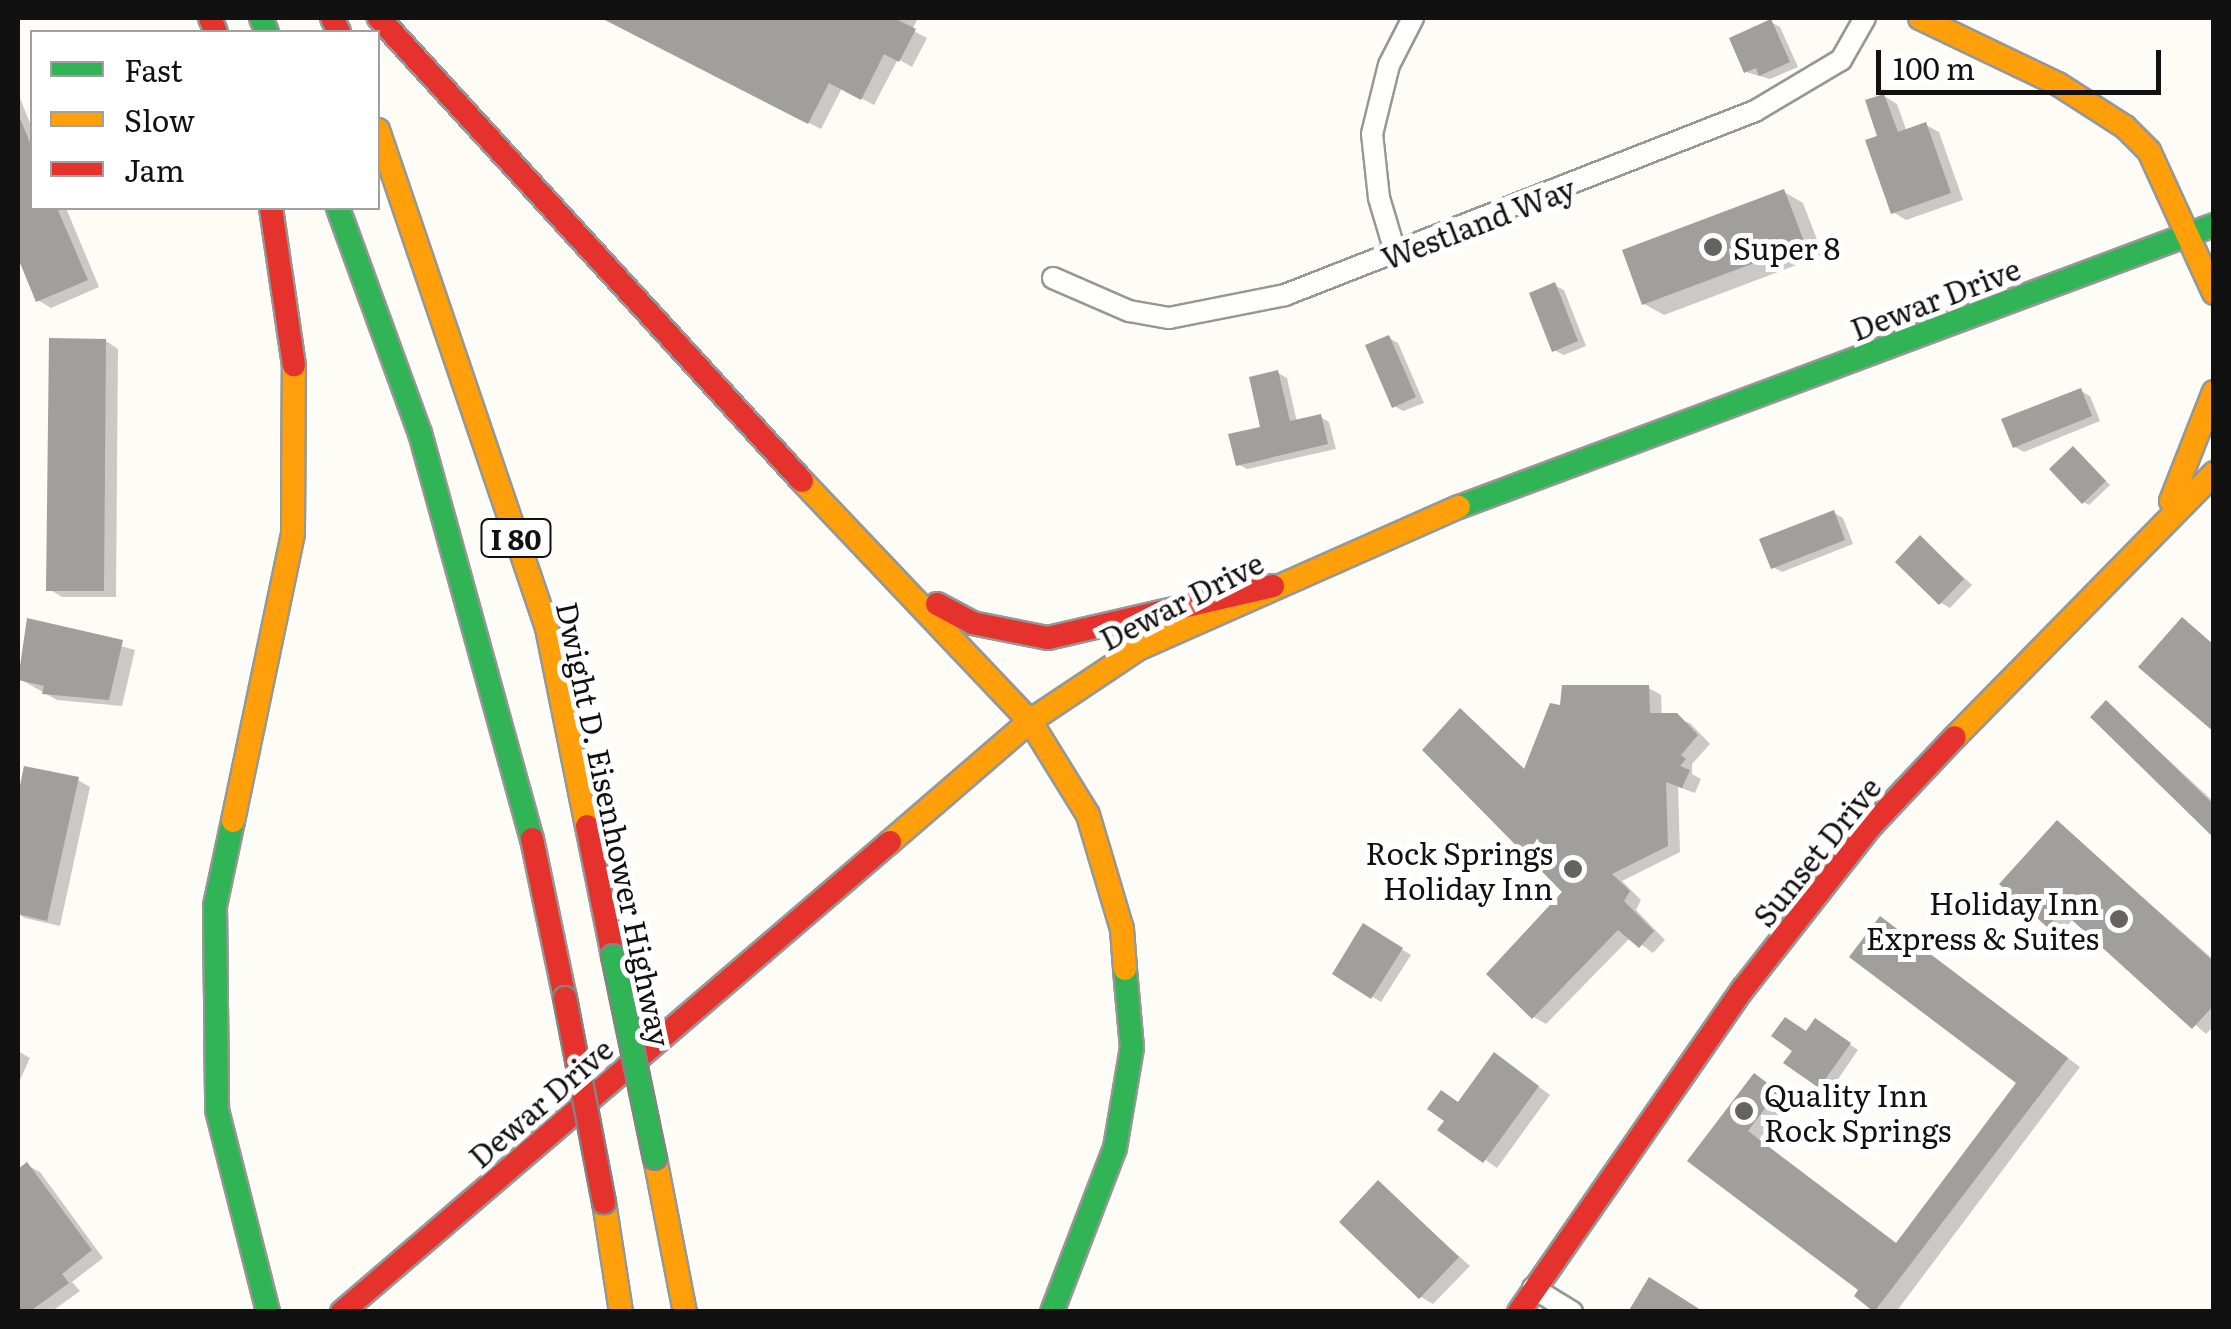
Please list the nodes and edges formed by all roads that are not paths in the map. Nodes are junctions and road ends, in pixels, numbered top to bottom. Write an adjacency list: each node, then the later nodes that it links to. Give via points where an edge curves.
1 (379, 18): 18 (main road, via 729,407)
2 (1414, 18): 10 (street, via 1389,65 1372,134 1379,198)
3 (1865, 18): 10 (street, Westland Way, via 1842,60 1791,93)
4 (1920, 18): 9 (main road, via 2058,84 2125,127 2150,151)
5 (380, 136): 24 (main road, Dwight D. Eisenhower Highway / I 80, bridge, via 547,628)
6 (271, 210): 21 (main road, via 297,384 293,533 215,906 212,1007 217,1110)
7 (339, 210): 23 (main road, I 80, bridge, via 420,434 506,732 565,998)
8 (2214, 225): 9 (main road, Dewar Drive)
9 (2189, 236): 12 (main road); 17 (main road, Dewar Drive, via 1411,526)
10 (1396, 255): 11 (street, Westland Way, via 1286,295 1169,318 1129,311)
11 (1052, 278)
12 (2212, 289): 13 (main road)
13 (2214, 310)
14 (2214, 392): 16 (main road, via 2194,458)
15 (2214, 473): 16 (main road, Sunset Drive)
16 (2148, 533): 20 (main road, Sunset Drive, via 1871,826 1743,989)
17 (1273, 586): 18 (main road, via 1048,638 972,623); 19 (main road, Dewar Drive, via 1138,649)
18 (912, 591): 19 (main road)
19 (1030, 722): 22 (main road, Dewar Drive); 25 (main road, via 1059,760 1099,843 1131,990 1132,1048 1115,1148)
20 (1533, 1288): 26 (main road, Sunset Drive); 27 (street)
21 (268, 1312)
22 (342, 1312)
23 (621, 1312)
24 (685, 1312)
25 (1052, 1312)
26 (1519, 1312)
27 (1572, 1312)

